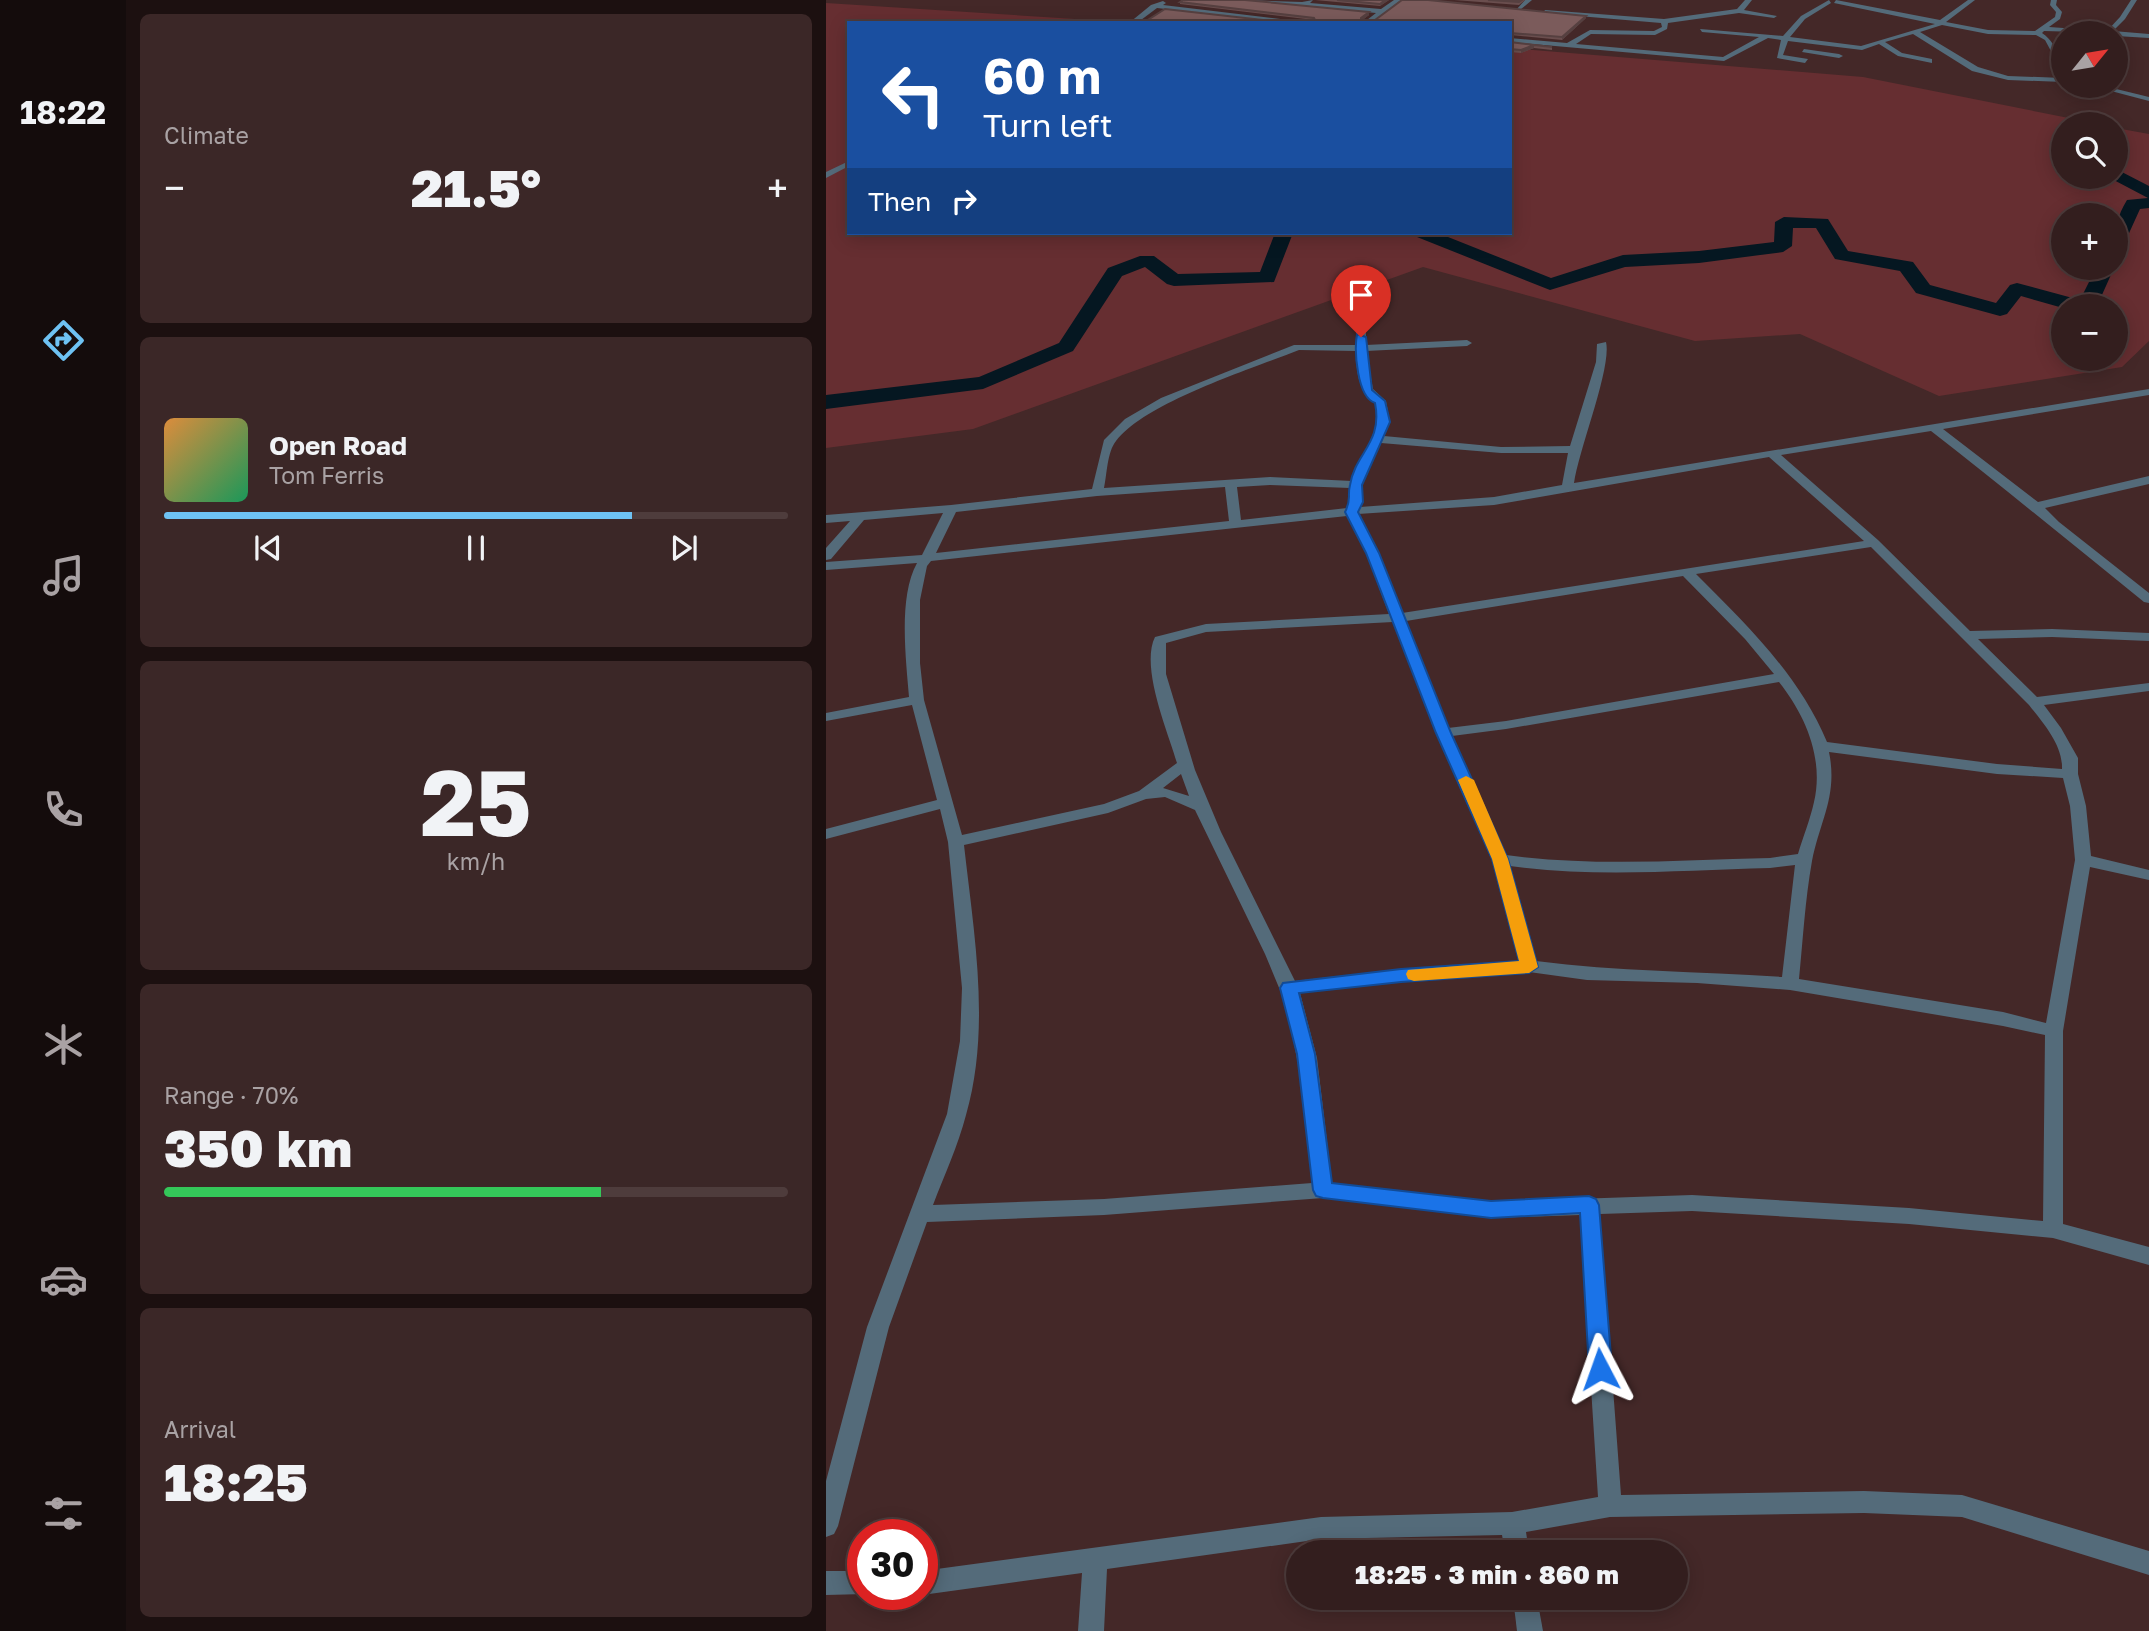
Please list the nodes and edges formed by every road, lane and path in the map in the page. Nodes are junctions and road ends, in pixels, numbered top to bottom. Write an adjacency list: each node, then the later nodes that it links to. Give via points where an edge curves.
1 (1171, 0): 12 (street)
2 (1248, 0): 11 (street)
3 (1398, 0): 16 (street)
4 (1529, 0): 14 (street)
5 (1749, 0): 17 (street)
6 (1810, 0): 10 (street)
7 (1972, 0): 25 (street)
8 (2054, 0): 27 (street, via 2058,18)
9 (2134, 0): 24 (street)
10 (1836, 1): 25 (street); 34 (street, via 1793,25)
11 (1306, 2): 16 (street)
12 (1153, 6): 20 (street); 21 (street)
13 (1504, 8): 14 (street)
14 (1518, 9): 15 (street)
15 (1527, 10)
16 (1381, 11): 22 (street)
17 (1739, 11): 19 (street); 23 (street)
18 (1536, 12): 23 (street)
19 (1774, 16)
20 (1135, 21)
21 (1293, 21)
22 (1368, 21)
23 (1664, 21): 29 (street, via 1665,28)
24 (2121, 21)
25 (1942, 23): 27 (street, via 1997,33); 30 (street)
26 (1702, 30): 32 (street)
27 (2040, 31): 28 (street); 37 (street)
28 (2051, 31)
29 (1655, 33): 38 (street, via 1590,32); 40 (street, via 1654,40)
30 (1916, 33): 36 (street); 44 (street, via 1975,69 2008,78)
31 (2128, 34): 33 (street)
32 (1767, 36): 34 (street); 40 (street, via 1724,59)
33 (2149, 36)
34 (1783, 38): 36 (street, via 1862,48); 39 (street)
35 (1512, 40): 38 (street)
36 (1881, 42): 43 (street, via 1900,55)
37 (2051, 45)
38 (1567, 46): 40 (street)
39 (1781, 47): 41 (street); 42 (street, via 1779,57)
40 (1640, 52)
41 (1839, 56)
42 (1805, 61)
43 (1929, 61)
44 (2051, 80)
45 (2149, 92): 47 (street)
46 (2128, 94): 47 (street)
47 (2145, 98)
48 (847, 164): 49 (street)
49 (826, 175)
50 (1361, 326): 54 (street)
51 (1467, 343): 53 (street)
52 (1602, 344): 59 (street)
53 (1397, 346): 54 (street); 55 (street, via 1409,347)
54 (1363, 348): 58 (street, via 1366,391 1380,401 1384,422); 65 (street, via 1298,346 1158,403 1129,421 1108,442)
55 (1416, 356)
56 (2149, 392): 57 (street)
57 (1932, 426): 60 (street); 66 (street)
58 (1379, 439): 59 (street, via 1502,450); 63 (street)
59 (1576, 450): 64 (street)
60 (1772, 453): 64 (street); 72 (street)
61 (2149, 480): 66 (street)
62 (1231, 484): 63 (street); 65 (street); 71 (street)
63 (1356, 485): 68 (street, via 1357,502)
64 (1568, 487): 68 (street, via 1494,501)
65 (1097, 492): 67 (street)
66 (2036, 506): 77 (street)
67 (950, 509): 69 (street); 74 (street)
68 (1351, 512): 71 (street); 78 (street)
69 (859, 518): 70 (street); 73 (street)
70 (826, 519)
71 (1235, 524): 74 (street)
72 (1874, 543): 76 (street); 79 (street)
73 (826, 556)
74 (926, 558): 75 (street); 83 (street, via 919,575 911,636)
75 (826, 566)
76 (1686, 571): 78 (street); 81 (street)
77 (2149, 599)
78 (1398, 618): 86 (street); 88 (street, via 1206,628 1160,640 1156,647 1164,694)
79 (1967, 635): 80 (street); 84 (street)
80 (2149, 637)
81 (1782, 677): 86 (street); 87 (street, via 1805,707)
82 (2149, 687): 84 (street)
83 (917, 700): 85 (street); 91 (street)
84 (2034, 702): 89 (street, via 2070,758)
85 (826, 717)
86 (1443, 733): 96 (street)
87 (1821, 746): 89 (street); 95 (street, via 1823,809)
88 (1185, 764): 90 (street); 92 (street)
89 (2070, 774): 97 (street)
90 (1144, 794): 92 (street, via 1167,792); 94 (street, via 1069,819)
91 (947, 802): 93 (street); 94 (street)
92 (1200, 806): 101 (street)
93 (826, 834)
94 (957, 842): 105 (street, via 971,988 969,1041 957,1114)
95 (1805, 858): 96 (street, via 1770,863 1588,867); 100 (street)
96 (1500, 859): 99 (street)
97 (2083, 860): 98 (street); 102 (street)
98 (2149, 875)
99 (1529, 967): 100 (street); 101 (street)
100 (1790, 984): 102 (street)
101 (1289, 988): 103 (street, via 1306,1054)
102 (2054, 1031): 106 (street)
103 (1323, 1190): 104 (street, via 1491,1210); 105 (street, via 1104,1207)
104 (1589, 1205): 106 (street, via 1692,1203); 108 (street)
105 (921, 1214): 110 (street, via 878,1327)
106 (2053, 1230): 107 (street)
107 (2149, 1256)
108 (1610, 1506): 109 (street); 113 (street, via 1864,1502 1962,1507)
109 (1512, 1523): 111 (street); 112 (street, via 1321,1528)
110 (826, 1526)
111 (1515, 1540)
112 (1095, 1558): 114 (street); 118 (street)
113 (2149, 1563)
114 (938, 1581)
115 (826, 1583): 116 (street)
116 (847, 1583)
117 (1526, 1610): 119 (street)
118 (1091, 1631)
119 (1530, 1631)

